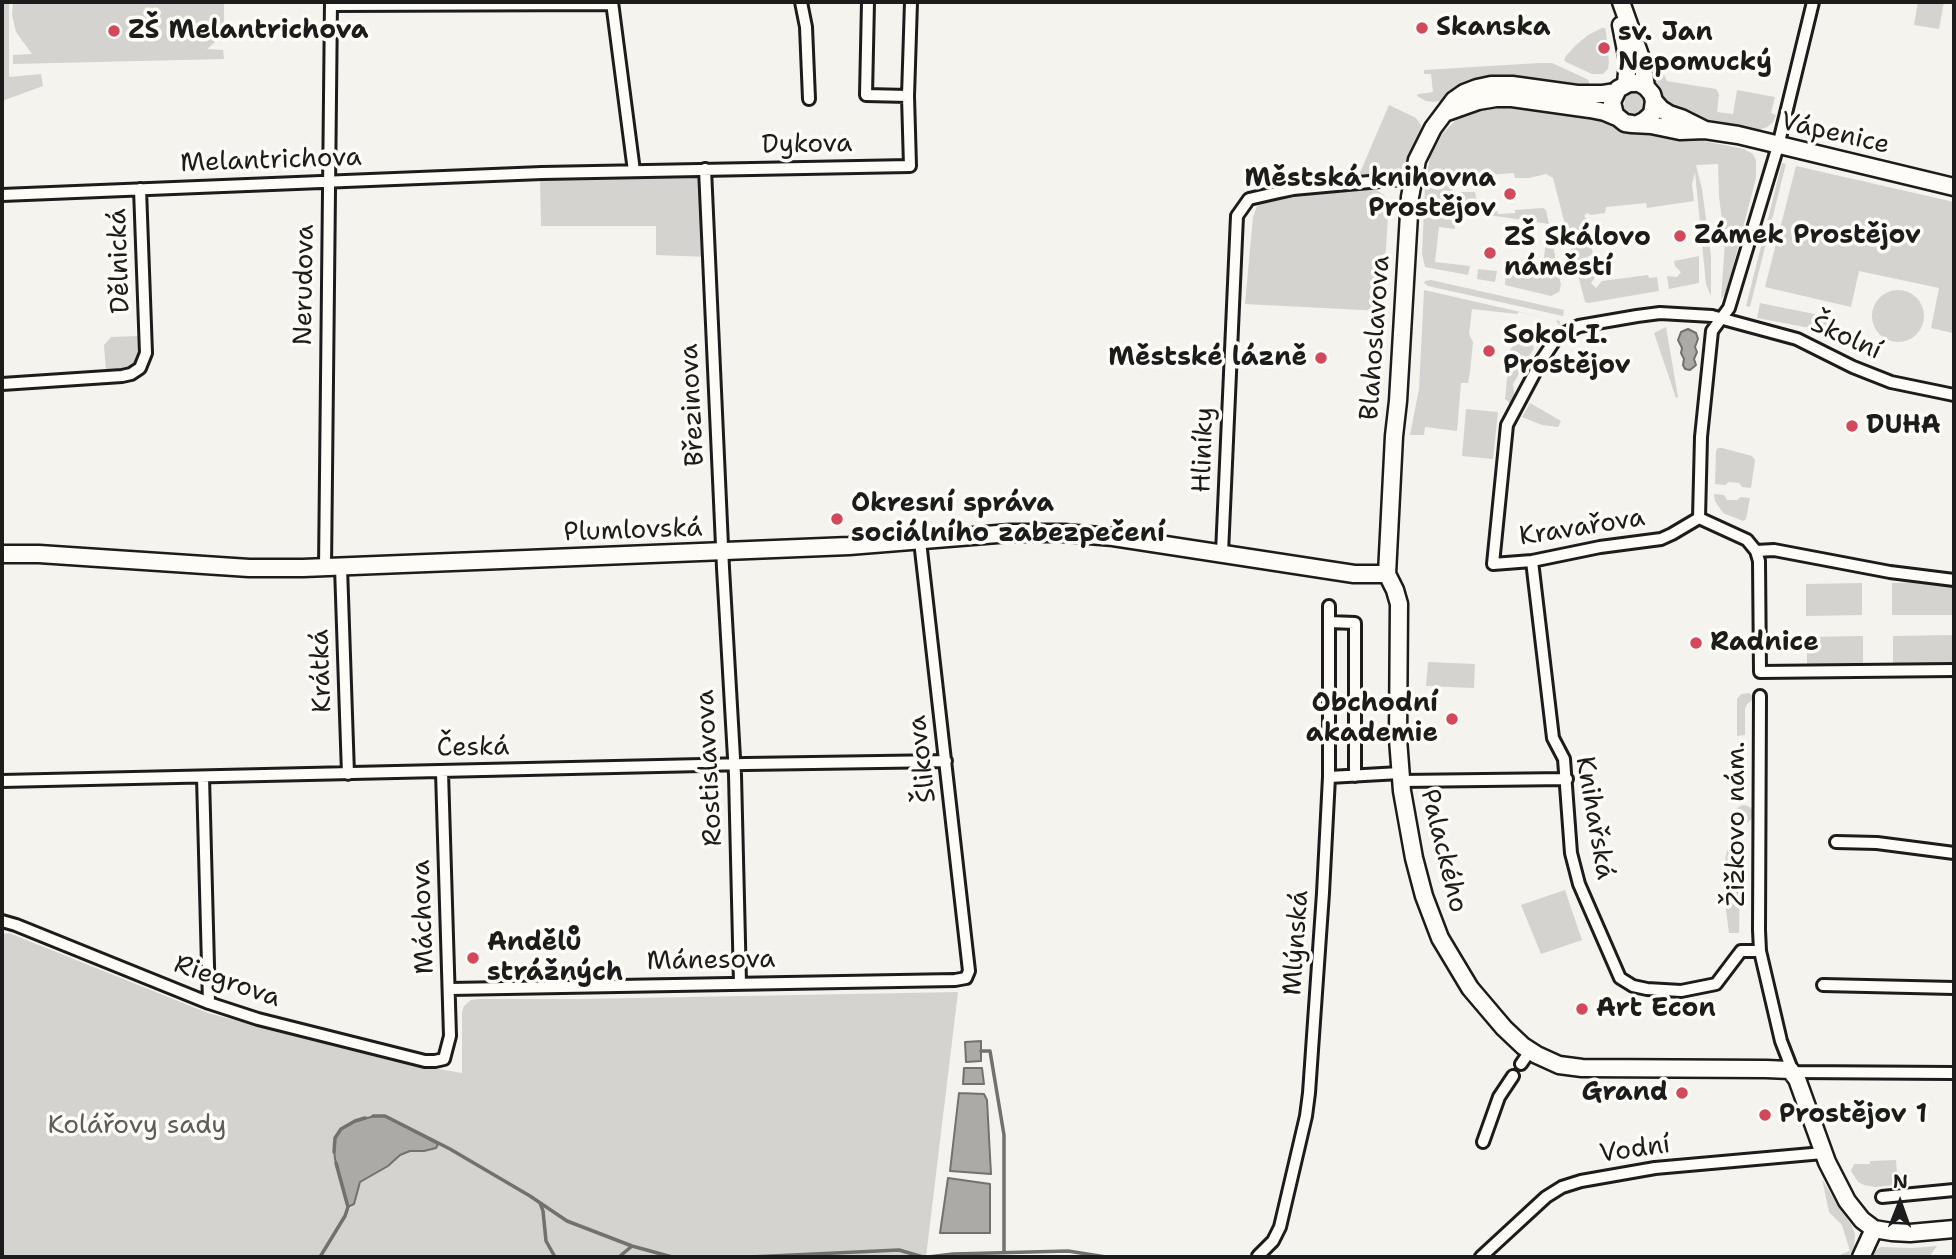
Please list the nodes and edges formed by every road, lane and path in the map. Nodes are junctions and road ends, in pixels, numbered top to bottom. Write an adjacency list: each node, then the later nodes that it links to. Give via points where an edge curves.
1 (801, 2): 11 (street)
2 (868, 2): 10 (street, via 866,95)
3 (911, 2): 10 (street)
4 (1619, 2): 8 (main road, via 1628,61); 9 (main road)
5 (1814, 2): 16 (street)
6 (331, 3): 7 (street); 20 (street, Nerudova)
7 (612, 3): 18 (street)
8 (1621, 88): 9 (main road, via 1639,83); 12 (main road, Blahoslavova, via 1594,95 1492,85 1464,93); 13 (main road, via 1612,105)
9 (1650, 94): 14 (main road, via 1652,114); 15 (main road, Vápenice, via 1661,109)
10 (908, 96): 17 (street, Dykova, via 910,166)
11 (809, 99)
12 (1444, 113): 13 (main road, via 1478,101 1512,98); 19 (main road, Blahoslavova, via 1422,148)
13 (1618, 117): 14 (main road)
14 (1638, 124): 15 (main road, Vápenice)
15 (1705, 130): 16 (main road, Vápenice)
16 (1778, 146): 21 (main road, Vápenice); 24 (street, via 1729,307)
17 (705, 169): 18 (street, Dykova); 30 (street, Březinova)
18 (634, 171): 20 (street, Melantrichova)
19 (1413, 178): 31 (street, Hliníky, via 1293,189 1250,199 1237,216); 36 (main road, Blahoslavova)
20 (329, 182): 22 (street, Melantrichova); 35 (street, Nerudova)
21 (1954, 187)
22 (140, 189): 23 (street, Melantrichova); 25 (street, Dělnická, via 146,353 140,368 131,374)
23 (2, 195)
24 (1721, 318): 26 (street, Školní, via 1797,340 1891,382); 27 (street, via 1712,331 1701,437); 34 (street, Školní, via 1660,313 1588,324 1555,340 1504,434)
25 (2, 384)
26 (1954, 395)
27 (1699, 518): 29 (street, via 1747,540); 33 (street, Kravařova, via 1661,539)
28 (920, 541): 30 (main road, Plumlovská); 31 (main road, Plumlovská, via 1064,533); 42 (street, Šlikova)
29 (1756, 551): 37 (street, via 1774,550); 40 (street, via 1760,672)
30 (723, 552): 35 (main road, Plumlovská); 43 (street, Rostislavova)
31 (1222, 553): 36 (main road, Plumlovská, via 1354,574)
32 (2, 554): 35 (main road, Plumlovská, via 249,568)
33 (1532, 561): 34 (street, Kravařova); 50 (street, Knihařská, via 1553,738 1564,759)
34 (1493, 564)
35 (333, 567): 45 (street, Krátká)
36 (1387, 574): 49 (main road, Palackého, via 1399,604)
37 (1954, 580)
38 (1329, 606): 39 (street, Mlýnská)
39 (1329, 622): 46 (street, via 1355,623); 48 (street, Mlýnská)
40 (1954, 670)
41 (1760, 696): 55 (street, Žižkovo nám.)
42 (946, 761): 43 (street, Česká); 56 (street, Šlikova)
43 (734, 764): 44 (street, Česká); 57 (street, Rostislavova)
44 (442, 772): 45 (street, Česká); 60 (street, Máchova)
45 (348, 774): 47 (street, Česká)
46 (1355, 776): 48 (street); 49 (street)
47 (203, 777): 51 (street, Česká); 61 (street)
48 (1329, 777): 72 (street, Mlýnská, via 1306,1116 1280,1227)
49 (1401, 777): 50 (street); 63 (main road, Palackého, via 1420,881 1440,938 1479,1001 1525,1058 1582,1068)
50 (1567, 779): 55 (street, Knihařská, via 1571,853 1579,884 1620,978 1647,989 1681,991 1716,984 1741,951)
51 (2, 781)
52 (1836, 842): 53 (street)
53 (1954, 853)
54 (2, 921): 61 (street, Riegrova)
55 (1760, 951): 63 (street, Žižkovo nám.)
56 (969, 971): 57 (street, Mánesova, via 966,978 955,980)
57 (740, 983): 60 (street, Mánesova)
58 (1824, 985): 59 (street)
59 (1954, 988)
60 (450, 989): 62 (street, Máchova, via 450,1036)
61 (209, 1003): 62 (street, Riegrova, via 415,1059)
62 (444, 1059)
63 (1793, 1072): 64 (street); 67 (main road)
64 (1954, 1073)
65 (1513, 1076): 66 (street, via 1499,1097)
66 (1483, 1142)
67 (1823, 1153): 70 (main road, via 1852,1208); 73 (street, Vodní, via 1655,1167 1581,1181 1546,1197)
68 (1954, 1190): 69 (street)
69 (1882, 1197)
70 (1874, 1228): 71 (main road, via 1910,1233); 74 (main road)
71 (1954, 1229)
72 (1257, 1257)
73 (1481, 1257)
74 (1861, 1257)

